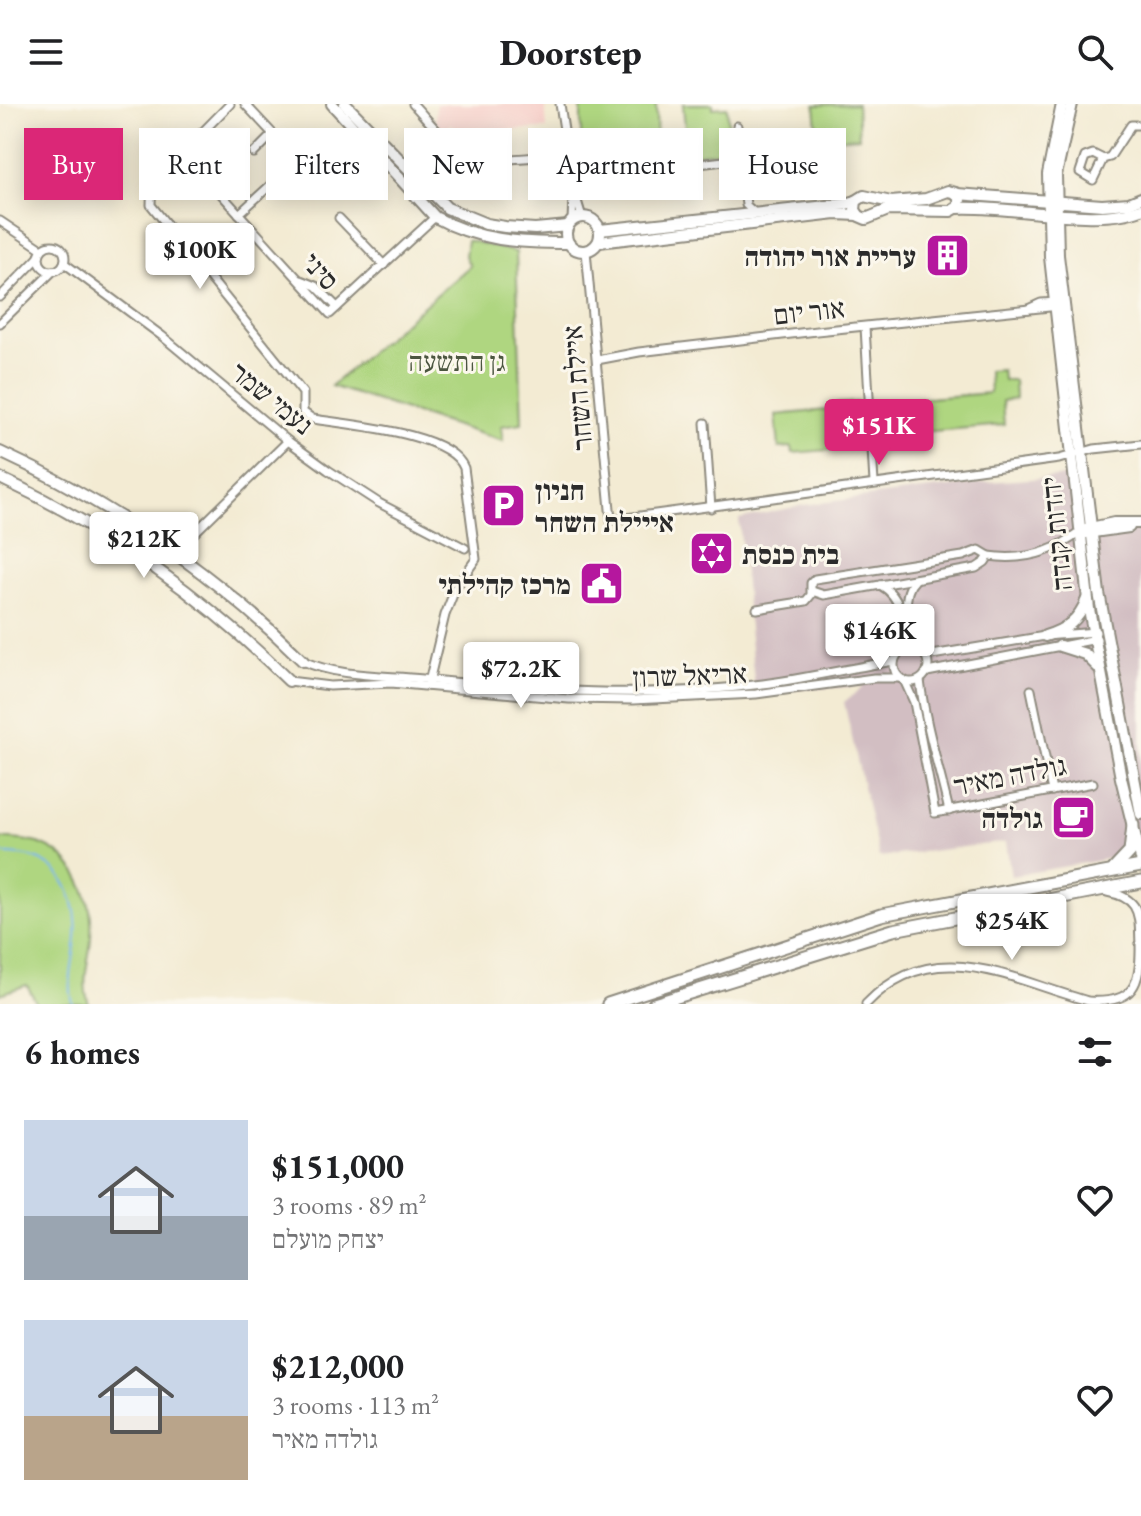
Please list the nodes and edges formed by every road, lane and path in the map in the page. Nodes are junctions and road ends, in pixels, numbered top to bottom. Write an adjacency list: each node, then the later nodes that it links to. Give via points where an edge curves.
1 (230, 104): 10 (street)
2 (245, 104): 13 (street, via 273,134)
3 (332, 104): 34 (main road)
4 (345, 104): 37 (main road, via 447,208 505,227 535,229)
5 (413, 104): 11 (street)
6 (560, 104): 12 (street)
7 (1062, 104): 15 (main road)
8 (1072, 104): 15 (main road)
9 (1141, 125): 14 (street, via 1131,125 1110,157)
10 (206, 128)
11 (436, 128)
12 (563, 128)
13 (254, 153)
14 (1103, 159)
15 (1052, 174): 18 (main road); 24 (main road); 26 (main road)
16 (266, 189): 31 (street)
17 (957, 194): 18 (main road); 25 (main road, via 891,202 864,196); 27 (main road)
18 (1021, 198): 24 (main road)
19 (1141, 198): 26 (main road, via 1118,205)
20 (151, 200): 86 (street, via 303,393 303,412 313,419 416,437 460,458 476,559 445,615)
21 (226, 200): 31 (street, סיני)
22 (573, 200): 37 (street)
23 (746, 200): 32 (street)
24 (1052, 200): 26 (main road); 30 (main road)
25 (856, 201): 32 (main road); 33 (main road)
26 (1080, 203)
27 (957, 208): 29 (main road); 33 (main road, via 888,210 868,219)
28 (1141, 209): 30 (main road, via 1110,216)
29 (1027, 210): 30 (main road); 38 (main road)
30 (1052, 213): 38 (main road, יהדות קנדה); 49 (main road, יהדות קנדה)
31 (239, 214): 47 (street, סיני)
32 (756, 214): 39 (main road)
33 (858, 215): 39 (main road)
34 (435, 217): 40 (main road, via 499,241); 45 (street)
35 (339, 218): 45 (street)
36 (0, 221): 41 (street)
37 (574, 222): 39 (main road, via 594,220); 40 (main road)
38 (1048, 231): 49 (main road, יהדות קנדה)
39 (600, 236): 42 (main road)
40 (568, 243): 42 (main road)
41 (42, 249): 43 (street); 44 (street, via 57,246)
42 (586, 251): 53 (street, איילת השחר)
43 (38, 258): 46 (street, via 42,267); 48 (street)
44 (64, 263): 46 (street); 55 (street, נעמי שמר)
45 (384, 265): 50 (street)
46 (53, 271): 51 (street)
47 (299, 280): 50 (street, via 316,286); 50 (street, סיני, via 330,314)
48 (0, 297)
49 (1058, 304): 52 (street, אור יום); 58 (main road, יהדות קנדה)
50 (337, 307)
51 (0, 323)
52 (865, 327): 53 (street, אור יום); 60 (street)
53 (597, 360): 61 (street, איילת השחר, via 611,520)
54 (705, 423): 61 (street)
55 (288, 441): 64 (street, נעמי שמר, via 379,503); 65 (street)
56 (1141, 444): 58 (street)
57 (0, 452): 65 (main road, via 99,503)
58 (1076, 454): 60 (street); 63 (main road, יהדות קנדה)
59 (0, 478): 85 (main road, via 87,523 147,562 228,623)
60 (874, 483): 61 (street)
61 (711, 508)
62 (1141, 524): 63 (main road)
63 (1087, 531): 66 (street, via 1034,555); 70 (main road, יהדות קנדה); 72 (main road, יהדות קנדה)
64 (465, 548)
65 (175, 552): 79 (main road)
66 (989, 556): 67 (street, via 976,568); 69 (street, via 979,550 822,578 813,581)
67 (917, 578): 68 (street); 76 (street, via 906,600)
68 (880, 585): 69 (street, via 824,595); 77 (street, via 899,605)
69 (812, 591): 71 (street, via 806,601)
70 (1087, 597): 73 (main road, via 1074,621); 74 (main road, יהדות קנדה)
71 (757, 609)
72 (1106, 634): 74 (street); 89 (main road, יהדות קנדה)
73 (1045, 636): 74 (street); 78 (street)
74 (1094, 636): 75 (street); 81 (main road, יהדות קנדה)
75 (1060, 646): 81 (main road, via 1085,654); 82 (street)
76 (916, 648): 77 (street); 78 (street)
77 (901, 651): 80 (street)
78 (926, 656): 82 (street)
79 (303, 661): 86 (street, אריאל שרון)
80 (894, 661): 83 (street); 86 (street, אריאל שרון, via 762,684 632,693)
81 (1100, 670): 88 (main road, יהדות קנדה)
82 (927, 672): 84 (street)
83 (902, 679): 84 (street); 86 (street, אריאל שרון, via 645,700 575,700); 92 (street, גולדה מאיר, via 914,702 935,813)
84 (920, 680): 92 (street)
85 (289, 681): 86 (street, אריאל שרון, via 330,686)
86 (428, 683)
87 (1031, 690): 91 (street)
88 (1119, 766): 89 (main road); 94 (main road, יהדות קנדה)
89 (1137, 774): 93 (main road, יהדות קנדה)
90 (1093, 783): 91 (street, גולדה מאיר)
91 (1052, 791): 92 (street, גולדה מאיר)
92 (949, 811)
93 (1141, 814)
94 (1133, 825): 95 (main road, יהדות קנדה); 97 (main road, via 1130,852)
95 (1141, 859)
96 (1141, 866): 97 (main road)
97 (1107, 873): 102 (main road, via 881,915)
98 (1141, 882): 99 (main road)
99 (1097, 891): 101 (street, via 1126,898); 103 (main road, via 893,930)
100 (1141, 910): 101 (street)
101 (1139, 921): 104 (street, via 1139,981 1120,1000 1088,1001 971,966 939,964 896,978)
102 (608, 1004)
103 (654, 1004)
104 (866, 1004)

